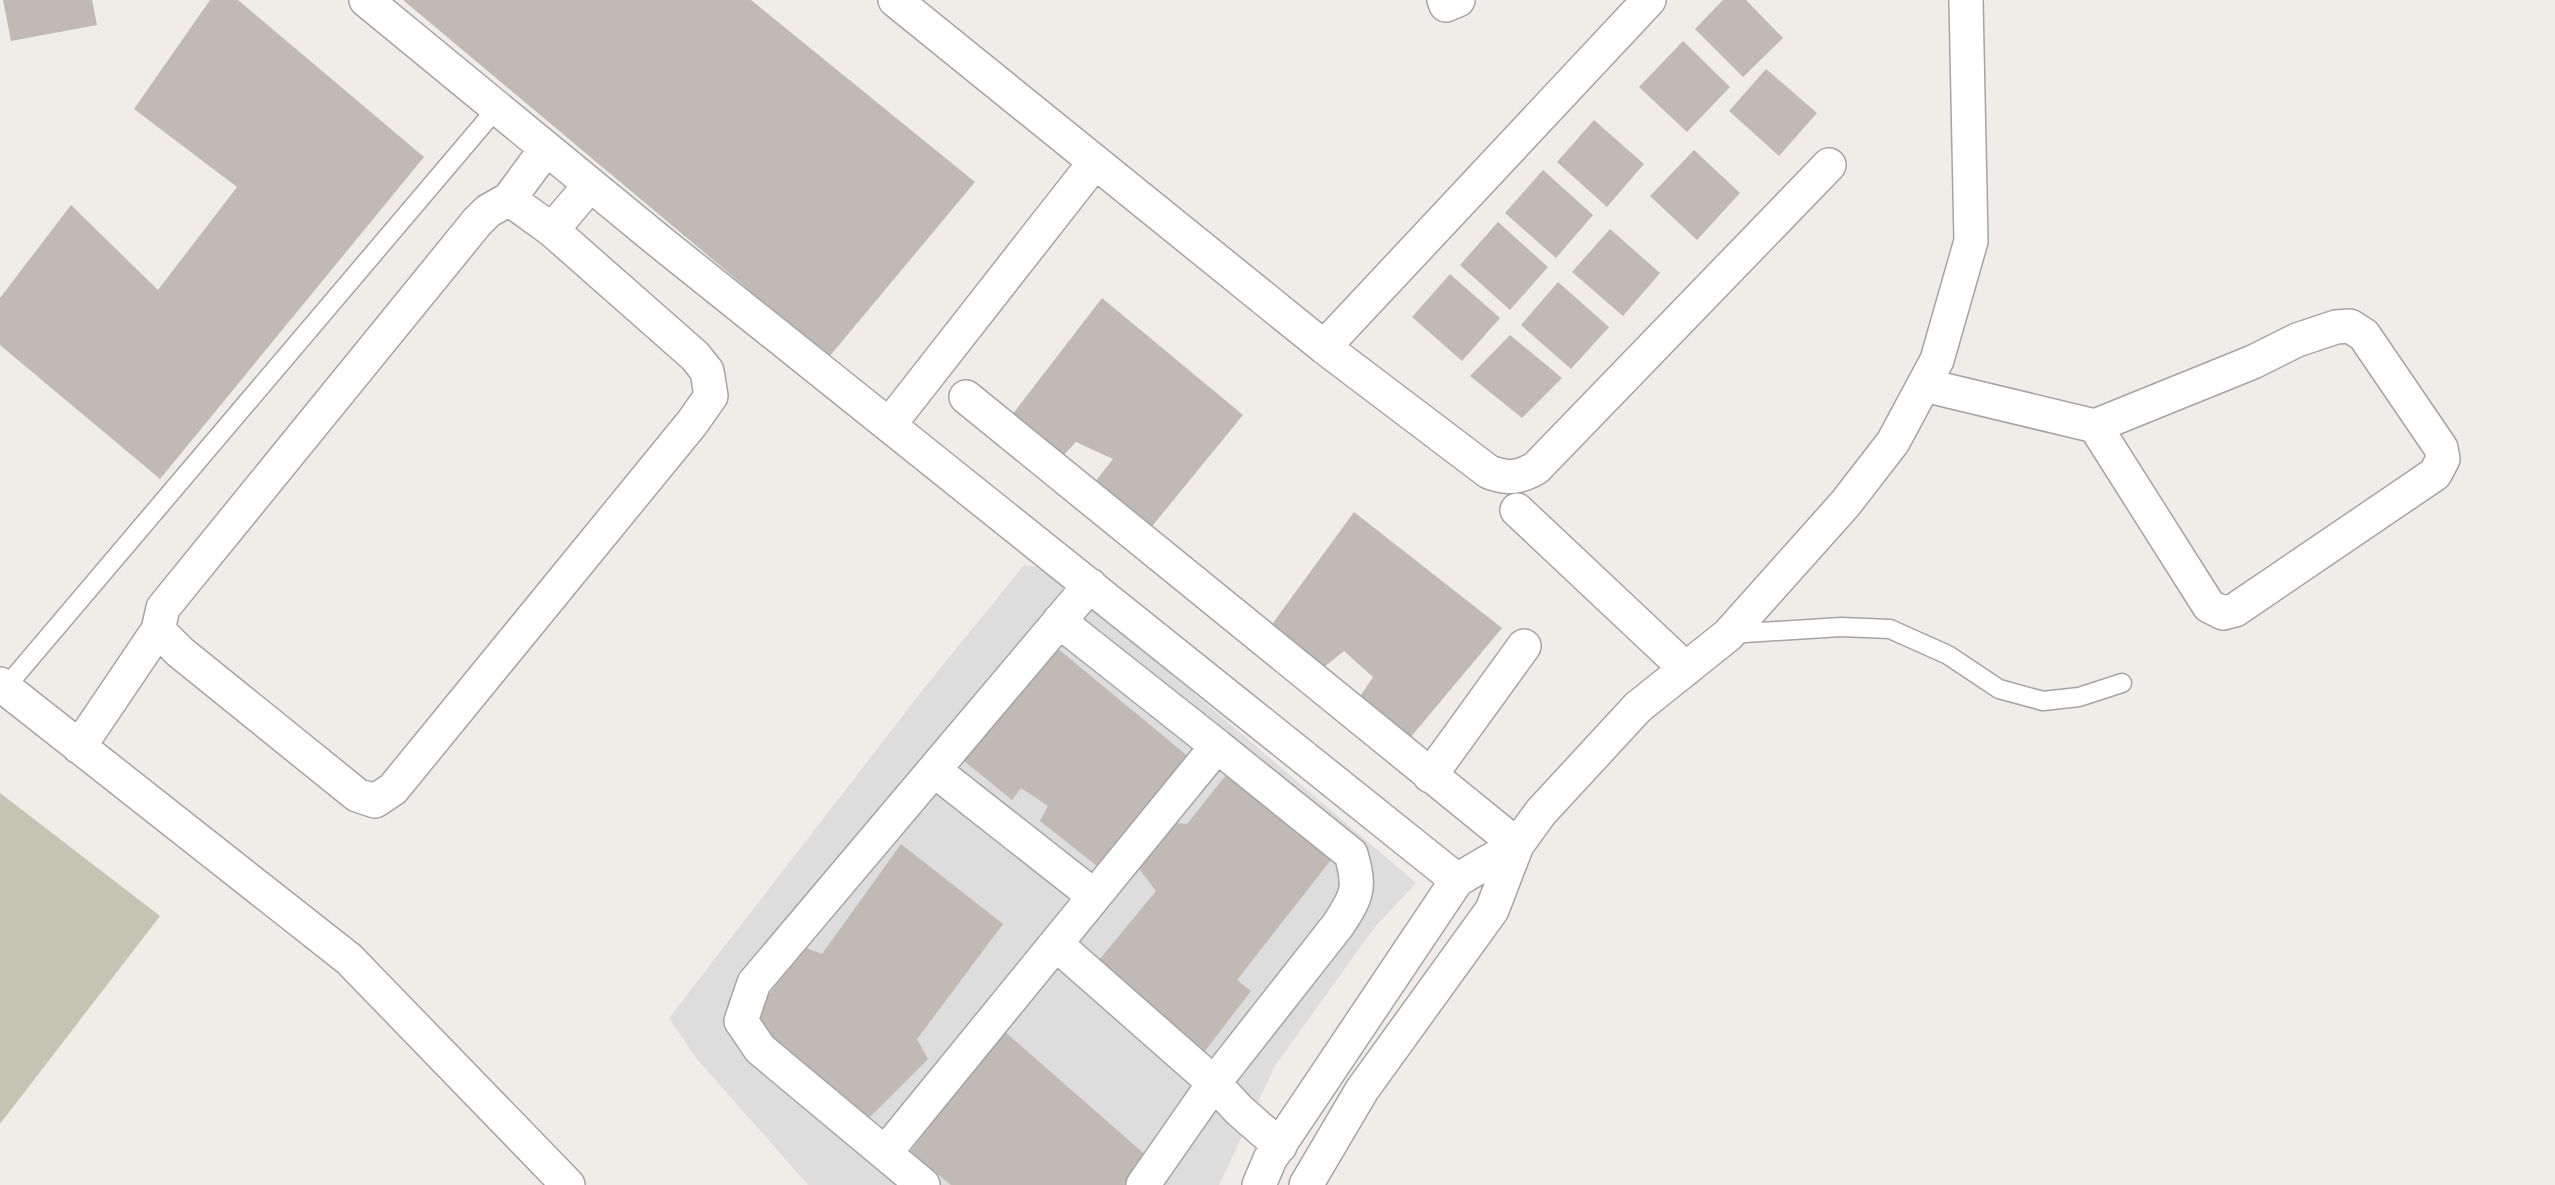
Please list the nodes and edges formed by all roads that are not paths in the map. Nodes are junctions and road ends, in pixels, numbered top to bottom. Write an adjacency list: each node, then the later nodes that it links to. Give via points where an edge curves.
1 (366, 0): 7 (street)
2 (895, 0): 9 (street)
3 (1444, 0): 4 (street, via 1446,5)
4 (1458, 0)
5 (1649, 0): 14 (street)
6 (1966, 0): 15 (street, via 1971,241 1937,360)
7 (497, 108): 8 (street); 27 (lane)
8 (546, 149): 11 (street); 12 (street)
9 (1095, 162): 14 (street); 17 (street)
10 (1829, 165): 14 (street, via 1536,468 1520,477 1505,478 1489,472)
11 (590, 185): 13 (street); 17 (street)
12 (509, 199): 13 (street); 22 (street, via 488,211 163,608)
13 (552, 230): 22 (street, via 695,356 707,370 711,396 393,789 375,801 357,795)
14 (1324, 347)
15 (1924, 385): 18 (street); 23 (street, via 1893,442 1845,504)
16 (966, 397): 31 (street)
17 (889, 425): 20 (street)
18 (2095, 426): 18 (street, via 2253,362 2297,340 2350,326 2364,335 2441,448 2443,459 2435,474 2235,610 2223,613 2209,606)
19 (1517, 510): 25 (street)
20 (1090, 585): 21 (street); 33 (street)
21 (1059, 621): 28 (street); 30 (street)
22 (158, 630): 29 (street)
23 (1728, 635): 25 (street); 26 (lane, via 1841,627 1890,629 1948,655 1999,689 2043,701 2079,697)
24 (1524, 646): 31 (street)
25 (1686, 669): 32 (street, via 1638,707 1541,812)
26 (2122, 683)
27 (3, 686): 29 (street)
28 (1217, 746): 34 (street); 36 (street, via 1351,854 1358,879 1353,902 1338,925)
29 (79, 747): 39 (street, via 349,959)
30 (934, 770): 34 (street); 38 (street, via 754,983 741,1021 760,1049)
31 (1430, 776): 32 (street)
32 (1517, 845): 33 (street); 43 (street, via 1492,910 1362,1090)
33 (1457, 880): 37 (street)
34 (1095, 896): 35 (street)
35 (1056, 944): 36 (street); 38 (street)
36 (1214, 1083): 37 (street); 41 (street)
37 (1280, 1146): 42 (street)
38 (885, 1153): 40 (street)
39 (568, 1185)
40 (924, 1185)
41 (1143, 1185)
42 (1259, 1185)
43 (1306, 1185)

